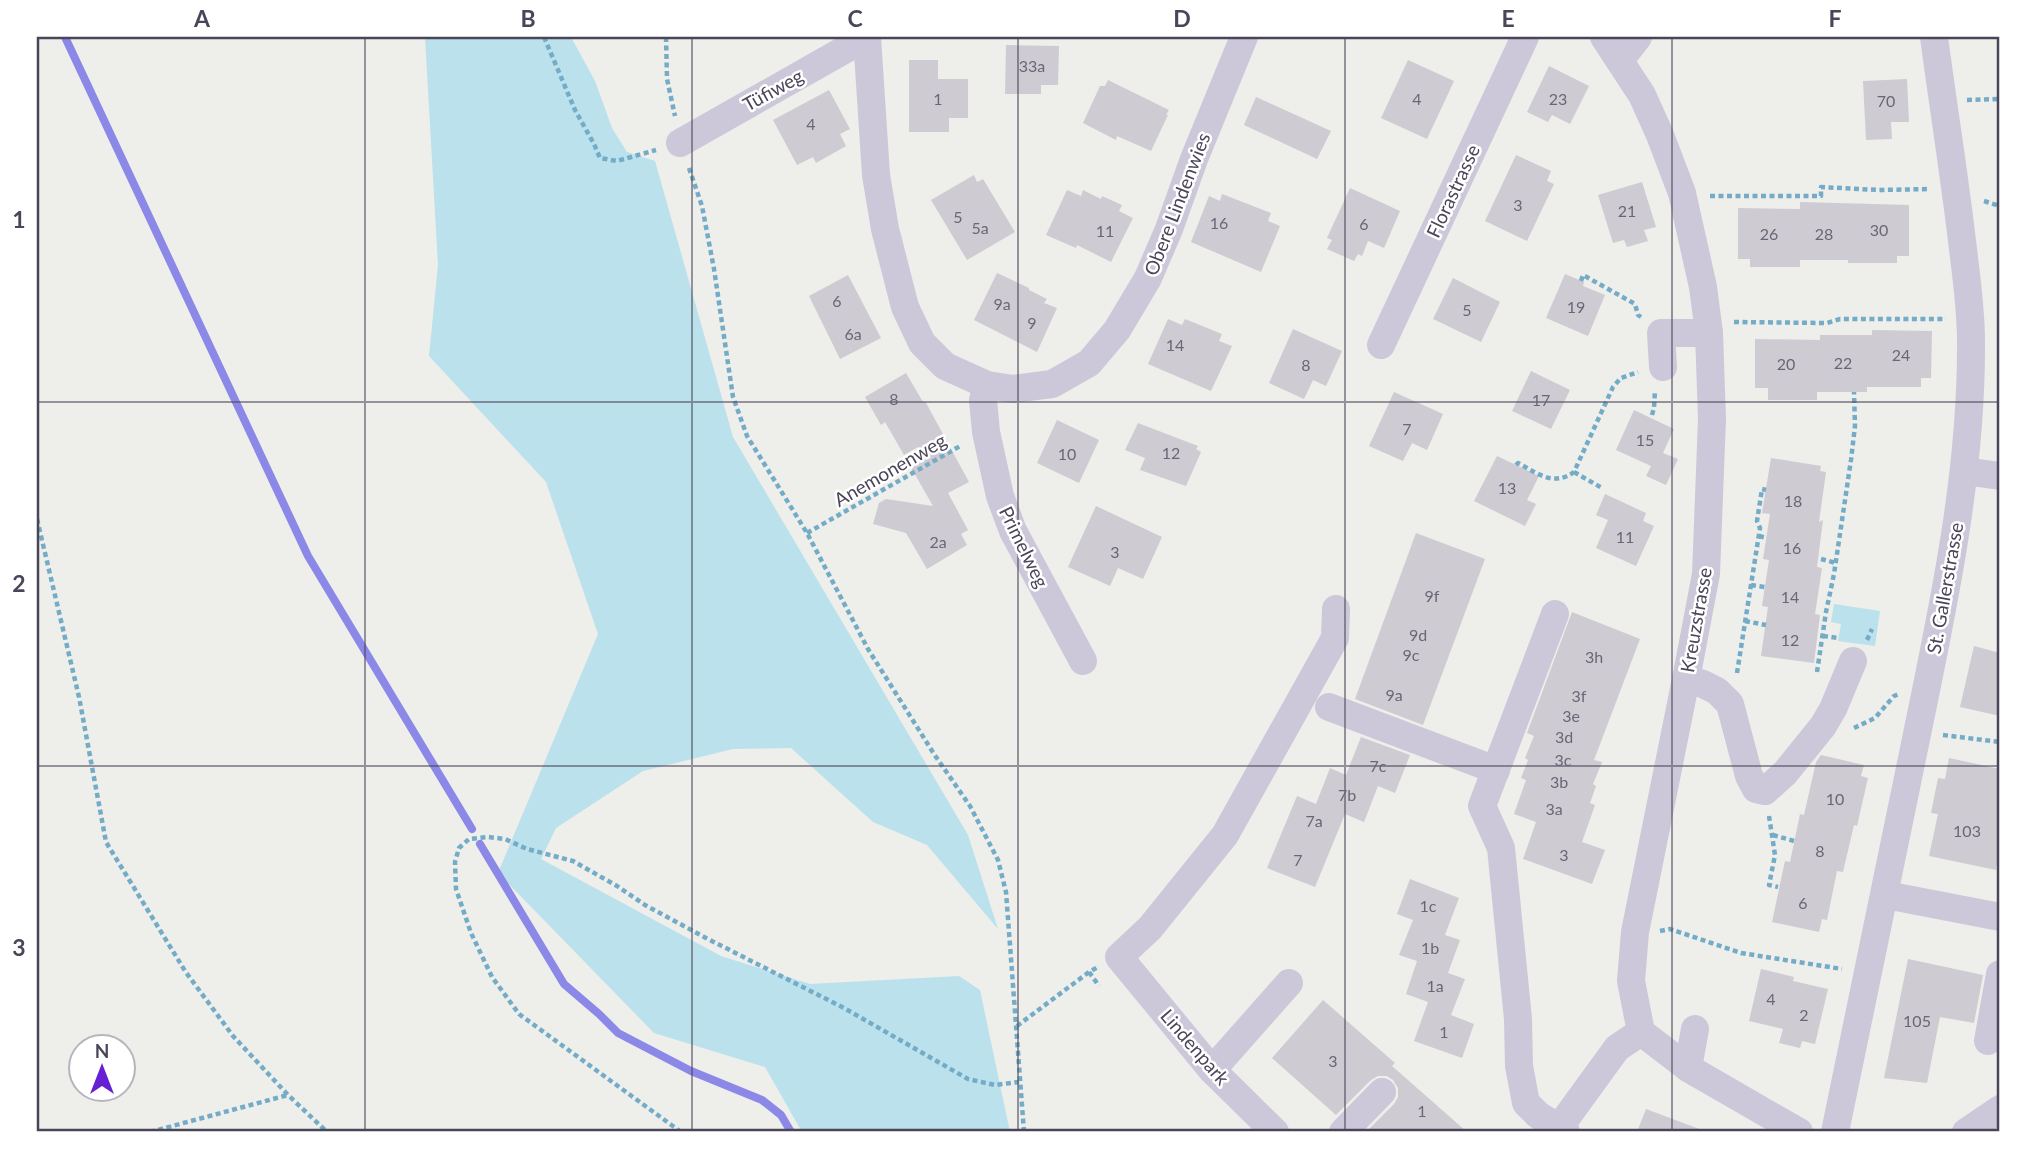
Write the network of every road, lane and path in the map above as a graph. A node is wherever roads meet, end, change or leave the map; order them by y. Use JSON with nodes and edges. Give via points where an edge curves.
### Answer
{"nodes":[{"id":1,"x":544,"y":37,"type":"edge"},
{"id":2,"x":667,"y":37,"type":"edge"},
{"id":3,"x":867,"y":37,"type":"edge"},
{"id":4,"x":1244,"y":37,"type":"edge"},
{"id":5,"x":1525,"y":37,"type":"edge"},
{"id":6,"x":1604,"y":37,"type":"edge"},
{"id":7,"x":1638,"y":37,"type":"edge"},
{"id":8,"x":1934,"y":37,"type":"edge"},
{"id":9,"x":1620,"y":60,"type":"junction"},
{"id":10,"x":2000,"y":99,"type":"edge"},
{"id":11,"x":1963,"y":100,"type":"dead end"},
{"id":12,"x":680,"y":143,"type":"junction"},
{"id":13,"x":1937,"y":188,"type":"dead end"},
{"id":14,"x":1682,"y":192,"type":"junction"},
{"id":15,"x":1976,"y":200,"type":"dead end"},
{"id":16,"x":2000,"y":206,"type":"edge"},
{"id":17,"x":1581,"y":281,"type":"dead end"},
{"id":18,"x":1950,"y":318,"type":"dead end"},
{"id":19,"x":1709,"y":326,"type":"junction"},
{"id":20,"x":1661,"y":333,"type":"junction"},
{"id":21,"x":1381,"y":345,"type":"dead end"},
{"id":22,"x":1654,"y":376,"type":"junction"},
{"id":23,"x":987,"y":385,"type":"junction"},
{"id":24,"x":1854,"y":392,"type":"dead end"},
{"id":25,"x":1652,"y":415,"type":"dead end"},
{"id":26,"x":986,"y":432,"type":"junction"},
{"id":27,"x":1516,"y":465,"type":"dead end"},
{"id":28,"x":1964,"y":471,"type":"junction"},
{"id":29,"x":1574,"y":472,"type":"junction"},
{"id":30,"x":2000,"y":476,"type":"edge"},
{"id":31,"x":1602,"y":488,"type":"dead end"},
{"id":32,"x":1766,"y":490,"type":"dead end"},
{"id":33,"x":37,"y":519,"type":"edge"},
{"id":34,"x":807,"y":533,"type":"junction"},
{"id":35,"x":1759,"y":536,"type":"junction"},
{"id":36,"x":1767,"y":538,"type":"dead end"},
{"id":37,"x":1821,"y":559,"type":"dead end"},
{"id":38,"x":1836,"y":563,"type":"junction"},
{"id":39,"x":1751,"y":585,"type":"junction"},
{"id":40,"x":1765,"y":587,"type":"dead end"},
{"id":41,"x":1336,"y":609,"type":"dead end"},
{"id":42,"x":1555,"y":614,"type":"dead end"},
{"id":43,"x":1745,"y":621,"type":"junction"},
{"id":44,"x":1766,"y":625,"type":"dead end"},
{"id":45,"x":1083,"y":661,"type":"dead end"},
{"id":46,"x":1853,"y":661,"type":"dead end"},
{"id":47,"x":1816,"y":676,"type":"dead end"},
{"id":48,"x":1736,"y":679,"type":"dead end"},
{"id":49,"x":1686,"y":680,"type":"junction"},
{"id":50,"x":1907,"y":692,"type":"dead end"},
{"id":51,"x":1329,"y":707,"type":"dead end"},
{"id":52,"x":1823,"y":726,"type":"junction"},
{"id":53,"x":1936,"y":734,"type":"dead end"},
{"id":54,"x":2000,"y":742,"type":"edge"},
{"id":55,"x":1496,"y":770,"type":"junction"},
{"id":56,"x":1765,"y":790,"type":"junction"},
{"id":57,"x":1660,"y":809,"type":"junction"},
{"id":58,"x":1678,"y":834,"type":"dead end"},
{"id":59,"x":1773,"y":835,"type":"junction"},
{"id":60,"x":1794,"y":841,"type":"dead end"},
{"id":61,"x":1778,"y":887,"type":"dead end"},
{"id":62,"x":1886,"y":895,"type":"junction"},
{"id":63,"x":2000,"y":917,"type":"edge"},
{"id":64,"x":1658,"y":932,"type":"dead end"},
{"id":65,"x":1849,"y":970,"type":"dead end"},
{"id":66,"x":2000,"y":974,"type":"edge"},
{"id":67,"x":1289,"y":983,"type":"dead end"},
{"id":68,"x":1100,"y":986,"type":"dead end"},
{"id":69,"x":1017,"y":1026,"type":"junction"},
{"id":70,"x":1695,"y":1029,"type":"dead end"},
{"id":71,"x":1641,"y":1032,"type":"junction"},
{"id":72,"x":1988,"y":1041,"type":"dead end"},
{"id":73,"x":1688,"y":1068,"type":"junction"},
{"id":74,"x":1212,"y":1070,"type":"junction"},
{"id":75,"x":1019,"y":1082,"type":"junction"},
{"id":76,"x":1382,"y":1091,"type":"dead end"},
{"id":77,"x":288,"y":1095,"type":"junction"},
{"id":78,"x":2000,"y":1108,"type":"edge"},
{"id":79,"x":1560,"y":1131,"type":"edge"},
{"id":80,"x":150,"y":1132,"type":"edge"},
{"id":81,"x":327,"y":1132,"type":"edge"},
{"id":82,"x":681,"y":1132,"type":"edge"},
{"id":83,"x":1024,"y":1132,"type":"edge"},
{"id":84,"x":1275,"y":1132,"type":"edge"},
{"id":85,"x":1343,"y":1132,"type":"edge"},
{"id":86,"x":1799,"y":1132,"type":"edge"},
{"id":87,"x":1835,"y":1132,"type":"edge"},
{"id":88,"x":1966,"y":1132,"type":"edge"}],
"edges":[{"from":1,"to":12,"type":"path","via":[[600,158],[617,161]]},
{"from":2,"to":12,"type":"path","via":[[667,79]]},
{"from":3,"to":12,"type":"street","name":"Tüfiweg"},
{"from":3,"to":23,"type":"street","name":"Obere Lindenwies","via":[[876,175],[905,307],[922,343],[945,366]]},
{"from":4,"to":23,"type":"street","name":"Obere Lindenwies","via":[[1154,266],[1116,330],[1089,363],[1052,384],[1013,389]]},
{"from":5,"to":21,"type":"street","name":"Florastrasse"},
{"from":6,"to":9,"type":"street","name":"Kreuzstrasse"},
{"from":7,"to":9,"type":"street"},
{"from":8,"to":28,"type":"street","name":"St. Gallerstrasse","via":[[1968,293],[1971,342]]},
{"from":9,"to":14,"type":"street","name":"Kreuzstrasse","via":[[1648,91]]},
{"from":10,"to":11,"type":"path"},
{"from":12,"to":34,"type":"path","via":[[702,206],[733,397],[747,436]]},
{"from":13,"to":14,"type":"path","via":[[1821,187],[1821,197],[1704,197]]},
{"from":14,"to":19,"type":"street","name":"Kreuzstrasse"},
{"from":15,"to":16,"type":"path"},
{"from":17,"to":20,"type":"path","via":[[1583,275],[1635,304],[1638,315]]},
{"from":18,"to":19,"type":"path","via":[[1840,318],[1827,323],[1727,322]]},
{"from":19,"to":20,"type":"street"},
{"from":19,"to":49,"type":"street","name":"Kreuzstrasse","via":[[1712,419],[1706,574]]},
{"from":20,"to":22,"type":"street"},
{"from":22,"to":25,"type":"path"},
{"from":22,"to":29,"type":"path","via":[[1621,378]]},
{"from":23,"to":26,"type":"street","name":"Primelweg"},
{"from":24,"to":38,"type":"path","via":[[1855,426]]},
{"from":26,"to":34,"type":"path","name":"Anemonenweg"},
{"from":26,"to":45,"type":"street","name":"Primelweg","via":[[1013,531]]},
{"from":27,"to":29,"type":"path","via":[[1552,480]]},
{"from":28,"to":30,"type":"street"},
{"from":28,"to":62,"type":"street","name":"St. Gallerstrasse","via":[[1936,644]]},
{"from":29,"to":31,"type":"path"},
{"from":32,"to":35,"type":"path","via":[[1762,489],[1757,521]]},
{"from":33,"to":77,"type":"path","via":[[79,697],[106,842],[184,971],[233,1035]]},
{"from":34,"to":69,"type":"path","via":[[868,649],[970,806],[998,860],[1006,892]]},
{"from":35,"to":36,"type":"path"},
{"from":35,"to":39,"type":"path"},
{"from":37,"to":38,"type":"path"},
{"from":38,"to":47,"type":"path"},
{"from":39,"to":40,"type":"path"},
{"from":39,"to":43,"type":"path"},
{"from":41,"to":74,"type":"street","name":"Lindenpark","via":[[1335,639],[1225,835],[1150,928],[1119,957]]},
{"from":42,"to":55,"type":"street"},
{"from":43,"to":44,"type":"path"},
{"from":43,"to":48,"type":"path"},
{"from":46,"to":52,"type":"street"},
{"from":49,"to":56,"type":"street","via":[[1717,691],[1730,704],[1749,776],[1756,789]]},
{"from":49,"to":57,"type":"street","name":"Kreuzstrasse"},
{"from":50,"to":52,"type":"path","via":[[1894,696],[1875,718],[1854,728]]},
{"from":51,"to":55,"type":"street"},
{"from":52,"to":56,"type":"street"},
{"from":53,"to":54,"type":"path"},
{"from":55,"to":79,"type":"street","via":[[1482,806],[1501,848],[1519,1066],[1526,1103]]},
{"from":56,"to":59,"type":"path"},
{"from":57,"to":58,"type":"street"},
{"from":57,"to":71,"type":"street","name":"Kreuzstrasse","via":[[1630,981]]},
{"from":59,"to":60,"type":"path"},
{"from":59,"to":61,"type":"path","via":[[1775,855],[1769,885]]},
{"from":62,"to":63,"type":"street"},
{"from":62,"to":87,"type":"street","name":"St. Gallerstrasse"},
{"from":64,"to":65,"type":"path","via":[[1670,929],[1741,953]]},
{"from":66,"to":72,"type":"street"},
{"from":67,"to":74,"type":"street"},
{"from":68,"to":69,"type":"path","via":[[1089,972]]},
{"from":69,"to":75,"type":"path"},
{"from":70,"to":73,"type":"street"},
{"from":71,"to":73,"type":"street"},
{"from":71,"to":79,"type":"street","via":[[1617,1048]]},
{"from":73,"to":86,"type":"street"},
{"from":74,"to":84,"type":"street","name":"Lindenpark"},
{"from":75,"to":82,"type":"path","via":[[995,1085],[968,1079],[573,862],[505,839],[469,839],[459,848],[455,862],[456,889],[492,976],[519,1014]]},
{"from":75,"to":83,"type":"path"},
{"from":76,"to":85,"type":"street"},
{"from":77,"to":80,"type":"path"},
{"from":77,"to":81,"type":"path"},
{"from":78,"to":88,"type":"street"}]}
